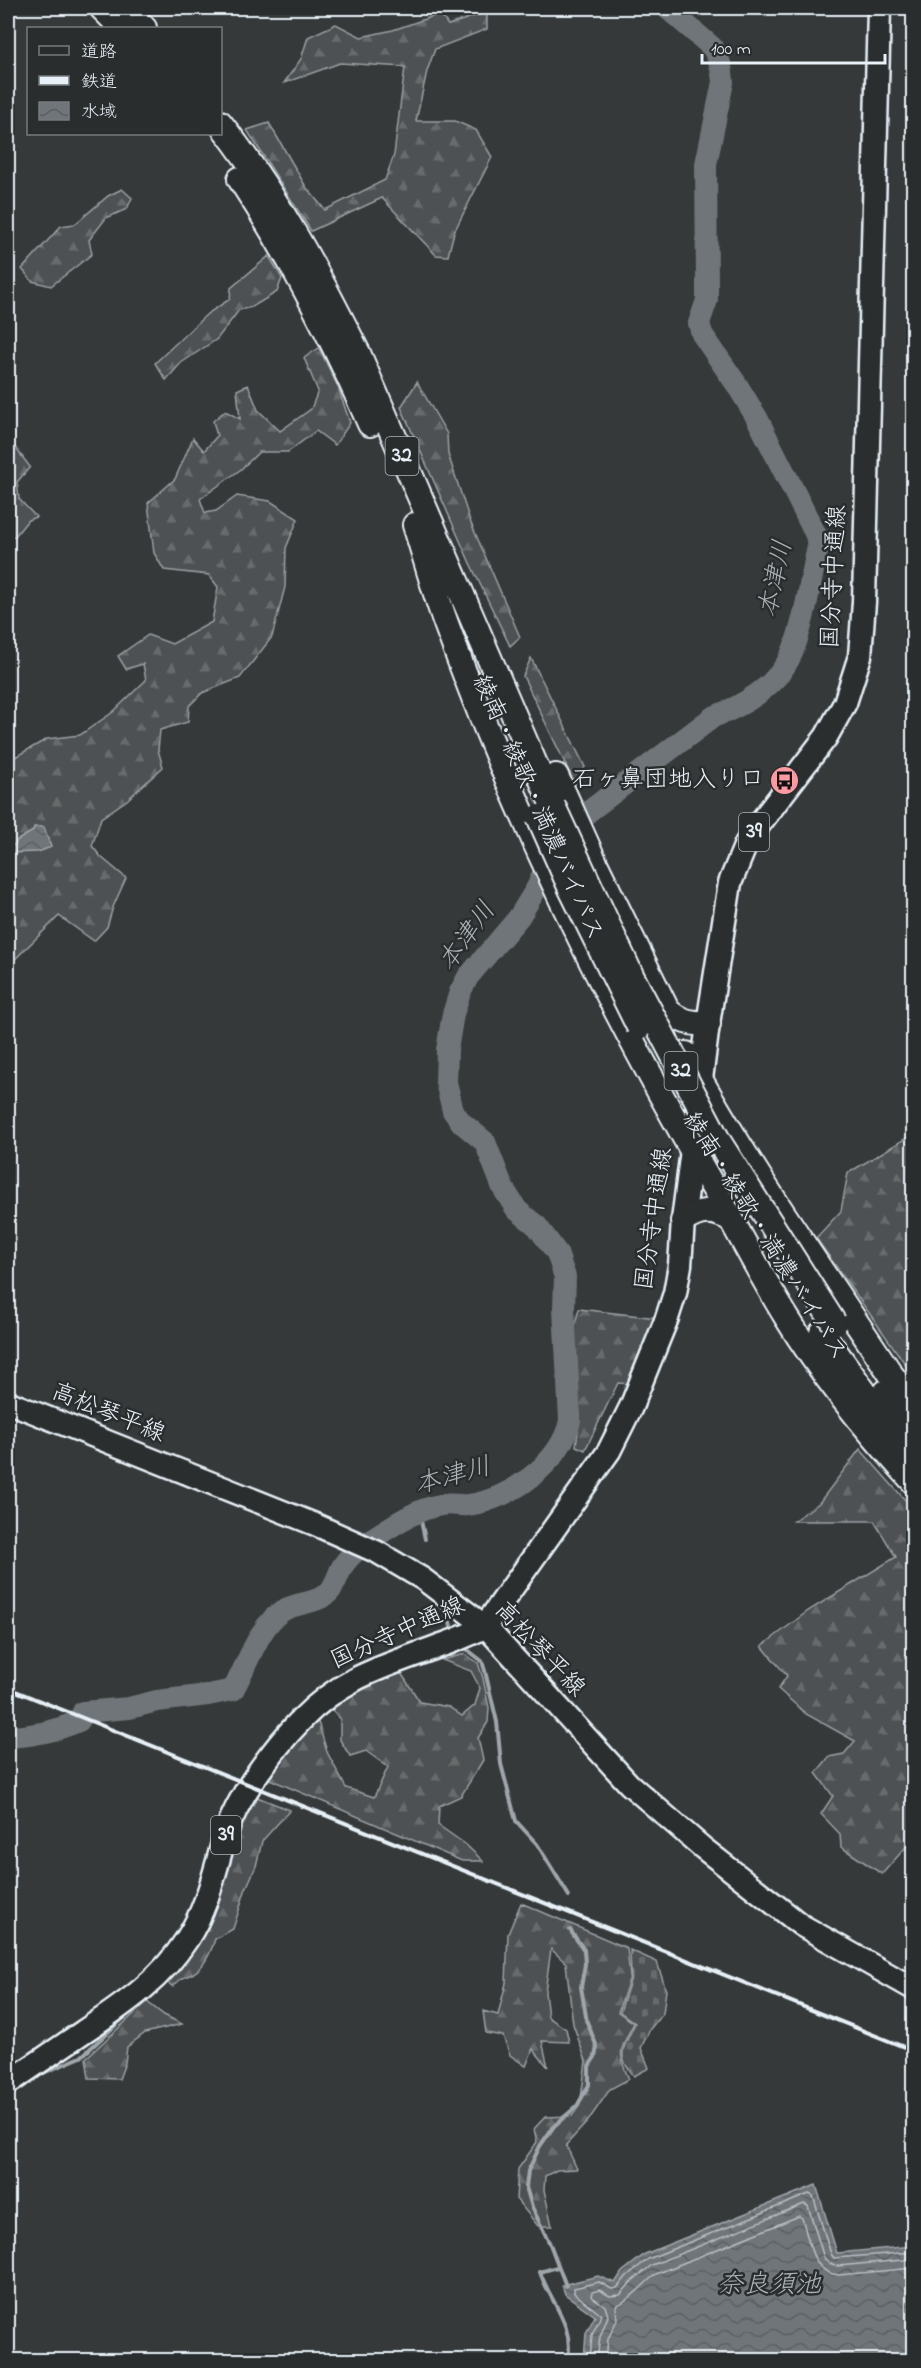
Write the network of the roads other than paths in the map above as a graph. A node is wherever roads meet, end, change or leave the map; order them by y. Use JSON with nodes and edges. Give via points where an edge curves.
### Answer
{"nodes":[{"id":1,"x":102,"y":8,"type":"edge"},
{"id":2,"x":125,"y":8,"type":"edge"},
{"id":3,"x":879,"y":8,"type":"edge"},
{"id":4,"x":121,"y":27,"type":"edge"},
{"id":5,"x":143,"y":27,"type":"edge"},
{"id":6,"x":222,"y":126,"type":"edge"},
{"id":7,"x":210,"y":135,"type":"edge"},
{"id":8,"x":422,"y":522,"type":"junction"},
{"id":9,"x":546,"y":811,"type":"junction"},
{"id":10,"x":659,"y":998,"type":"junction"},
{"id":11,"x":708,"y":1024,"type":"junction"},
{"id":12,"x":701,"y":1081,"type":"junction"},
{"id":13,"x":692,"y":1150,"type":"junction"},
{"id":14,"x":731,"y":1219,"type":"junction"},
{"id":15,"x":683,"y":1221,"type":"junction"},
{"id":16,"x":828,"y":1328,"type":"junction"},
{"id":17,"x":8,"y":1402,"type":"edge"},
{"id":18,"x":914,"y":1404,"type":"edge"},
{"id":19,"x":914,"y":1429,"type":"edge"},
{"id":20,"x":914,"y":1456,"type":"edge"},
{"id":21,"x":914,"y":1482,"type":"edge"},
{"id":22,"x":485,"y":1626,"type":"junction"},
{"id":23,"x":914,"y":1989,"type":"edge"},
{"id":24,"x":8,"y":2083,"type":"edge"}],
"edges":[{"from":1,"to":4,"type":"highway"},
{"from":2,"to":5,"type":"highway"},
{"from":3,"to":11,"type":"main road","name":"国分寺中通線","number":"39","via":[[860,656],[837,720],[760,823],[737,862],[726,903]]},
{"from":6,"to":8,"type":"highway","name":"綾南・綾歌・満濃バイパス","number":"32","via":[[284,215],[322,282],[358,354]]},
{"from":7,"to":8,"type":"highway","name":"綾南・綾歌・満濃バイパス","number":"32","via":[[270,225],[305,288]]},
{"from":8,"to":9,"type":"highway"},
{"from":8,"to":9,"type":"highway","name":"綾南・綾歌・満濃バイパス","number":"32","via":[[476,671]]},
{"from":9,"to":10,"type":"highway","via":[[596,865]]},
{"from":9,"to":13,"type":"highway","via":[[561,899],[641,1059]]},
{"from":9,"to":16,"type":"highway","name":"綾南・綾歌・満濃バイパス","number":"32","bridge":true,"via":[[592,932],[706,1153],[744,1214]]},
{"from":10,"to":11,"type":"highway","via":[[678,1020]]},
{"from":10,"to":12,"type":"highway"},
{"from":11,"to":12,"type":"main road","name":"国分寺中通線","number":"39"},
{"from":12,"to":13,"type":"main road","name":"国分寺中通線","number":"39"},
{"from":12,"to":18,"type":"highway","via":[[731,1135]]},
{"from":13,"to":14,"type":"highway"},
{"from":13,"to":15,"type":"main road","name":"国分寺中通線","number":"39"},
{"from":14,"to":15,"type":"highway","via":[[720,1212],[705,1211]]},
{"from":14,"to":21,"type":"highway","via":[[787,1319],[823,1371]]},
{"from":15,"to":22,"type":"main road","name":"国分寺中通線","number":"39","via":[[675,1293],[614,1442]]},
{"from":16,"to":19,"type":"highway","name":"綾南・綾歌・満濃バイパス","number":"32"},
{"from":16,"to":20,"type":"highway","name":"綾南・綾歌・満濃バイパス","number":"32"},
{"from":17,"to":22,"type":"main road","name":"高松琴平線","via":[[377,1552],[446,1595]]},
{"from":22,"to":23,"type":"main road","name":"高松琴平線","via":[[629,1784],[696,1842],[801,1925]]},
{"from":22,"to":24,"type":"main road","name":"国分寺中通線","number":"39","via":[[344,1683],[303,1718],[281,1742],[240,1803],[200,1914],[165,1970],[131,2000]]}]}
